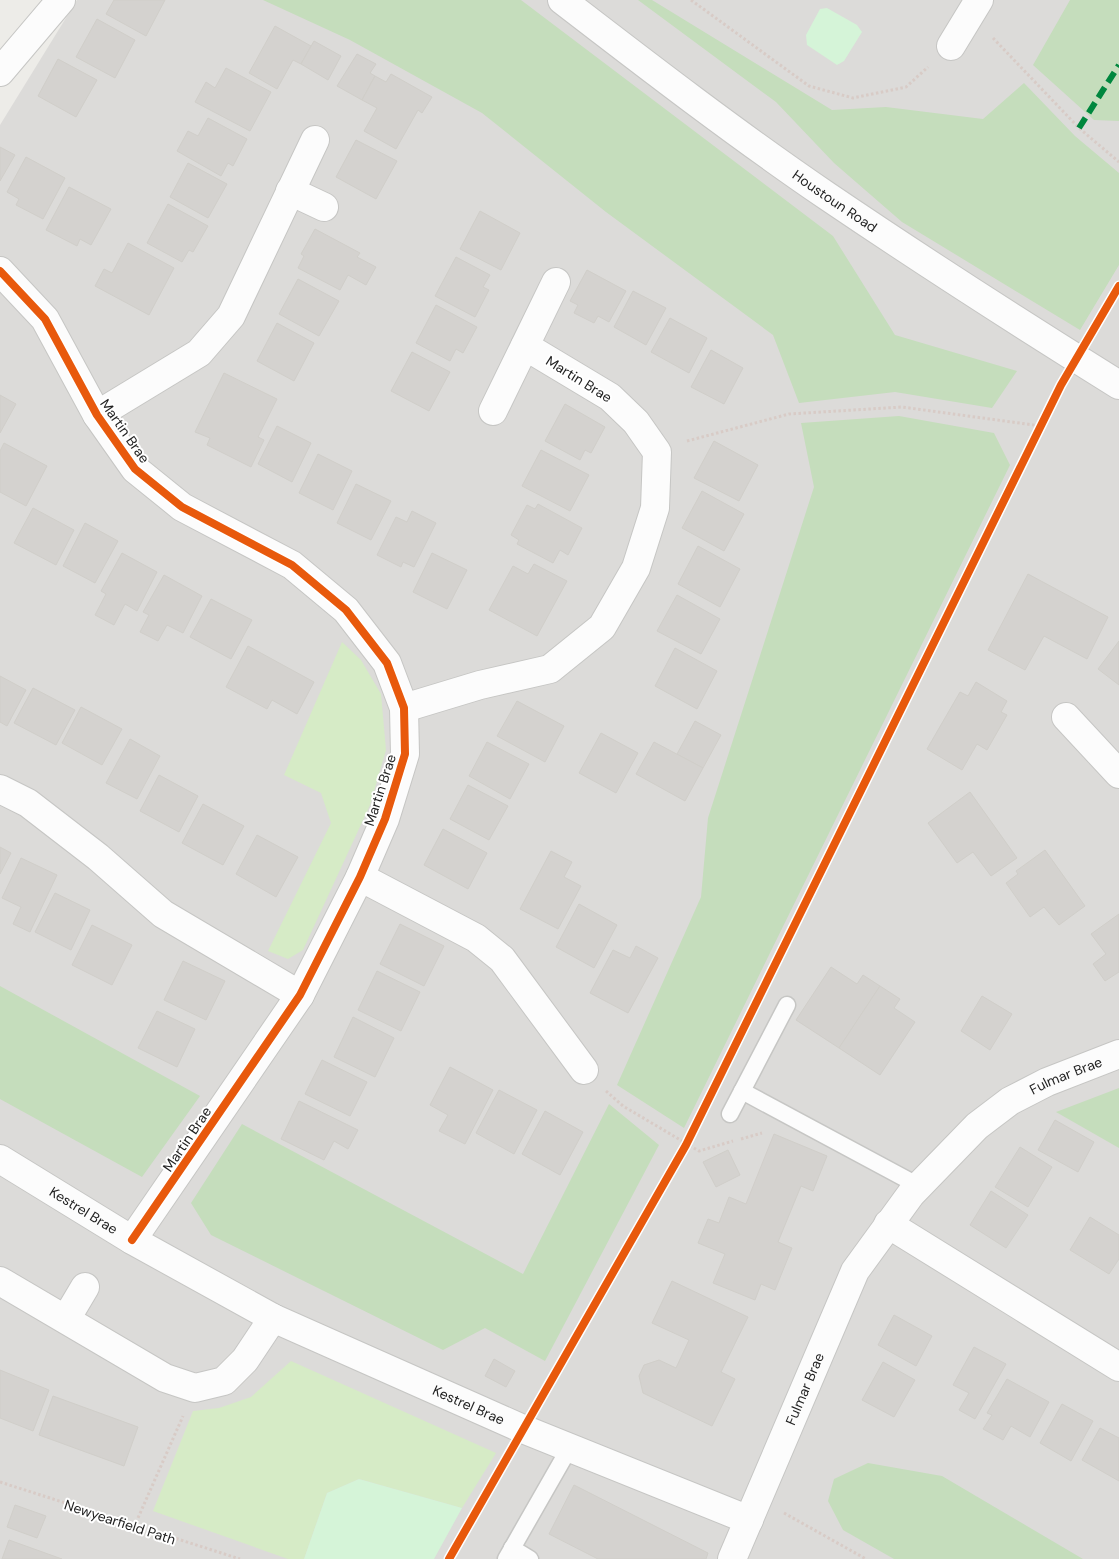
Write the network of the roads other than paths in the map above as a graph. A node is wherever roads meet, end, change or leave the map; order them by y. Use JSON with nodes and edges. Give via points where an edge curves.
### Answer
{"nodes":[{"id":1,"x":61,"y":0,"type":"edge"},
{"id":2,"x":562,"y":0,"type":"edge"},
{"id":3,"x":979,"y":0,"type":"edge"},
{"id":4,"x":951,"y":46,"type":"road end"},
{"id":5,"x":0,"y":72,"type":"edge"},
{"id":6,"x":314,"y":140,"type":"dead end"},
{"id":7,"x":290,"y":191,"type":"junction"},
{"id":8,"x":324,"y":207,"type":"dead end"},
{"id":9,"x":0,"y":271,"type":"edge"},
{"id":10,"x":556,"y":282,"type":"dead end"},
{"id":11,"x":525,"y":346,"type":"junction"},
{"id":12,"x":1119,"y":385,"type":"edge"},
{"id":13,"x":493,"y":410,"type":"dead end"},
{"id":14,"x":97,"y":415,"type":"junction"},
{"id":15,"x":404,"y":708,"type":"junction"},
{"id":16,"x":1066,"y":717,"type":"dead end"},
{"id":17,"x":1119,"y":774,"type":"edge"},
{"id":18,"x":0,"y":789,"type":"edge"},
{"id":19,"x":360,"y":877,"type":"junction"},
{"id":20,"x":300,"y":995,"type":"junction"},
{"id":21,"x":786,"y":1005,"type":"dead end"},
{"id":22,"x":1119,"y":1054,"type":"edge"},
{"id":23,"x":584,"y":1070,"type":"dead end"},
{"id":24,"x":742,"y":1091,"type":"junction"},
{"id":25,"x":730,"y":1114,"type":"dead end"},
{"id":26,"x":0,"y":1159,"type":"edge"},
{"id":27,"x":919,"y":1186,"type":"junction"},
{"id":28,"x":888,"y":1224,"type":"junction"},
{"id":29,"x":132,"y":1240,"type":"junction"},
{"id":30,"x":0,"y":1281,"type":"edge"},
{"id":31,"x":85,"y":1288,"type":"dead end"},
{"id":32,"x":273,"y":1318,"type":"junction"},
{"id":33,"x":66,"y":1319,"type":"junction"},
{"id":34,"x":1119,"y":1367,"type":"edge"},
{"id":35,"x":570,"y":1448,"type":"junction"},
{"id":36,"x":753,"y":1509,"type":"junction"},
{"id":37,"x":509,"y":1554,"type":"edge"},
{"id":38,"x":530,"y":1559,"type":"edge"},
{"id":39,"x":732,"y":1559,"type":"edge"}],
"edges":[{"from":1,"to":5,"type":"street"},
{"from":2,"to":12,"type":"street","name":"Houstoun Road","via":[[669,83],[826,195]]},
{"from":3,"to":4,"type":"street"},
{"from":6,"to":7,"type":"street","name":"Martin Brae"},
{"from":7,"to":8,"type":"street"},
{"from":7,"to":14,"type":"street","name":"Martin Brae","via":[[231,316],[206,346]]},
{"from":9,"to":14,"type":"street","name":"Martin Brae","via":[[45,319]]},
{"from":10,"to":11,"type":"street"},
{"from":11,"to":13,"type":"street"},
{"from":11,"to":15,"type":"street","name":"Martin Brae","via":[[610,397],[636,422],[657,452],[655,508],[636,568],[602,627],[550,669],[480,685]]},
{"from":14,"to":15,"type":"street","name":"Martin Brae","via":[[135,469],[182,507],[292,565],[346,610],[387,663]]},
{"from":15,"to":19,"type":"street","name":"Martin Brae","via":[[405,754],[385,819]]},
{"from":16,"to":17,"type":"street"},
{"from":18,"to":20,"type":"street","via":[[28,803],[98,857],[163,914]]},
{"from":19,"to":20,"type":"street","name":"Martin Brae"},
{"from":19,"to":23,"type":"street","via":[[476,938],[502,959]]},
{"from":20,"to":29,"type":"street","name":"Martin Brae"},
{"from":21,"to":24,"type":"lane"},
{"from":22,"to":27,"type":"street","name":"Fulmar Brae","via":[[1047,1082],[1010,1101],[977,1126]]},
{"from":24,"to":25,"type":"lane"},
{"from":24,"to":27,"type":"lane"},
{"from":26,"to":29,"type":"street","name":"Kestrel Brae"},
{"from":27,"to":28,"type":"street","name":"Fulmar Brae"},
{"from":28,"to":34,"type":"street"},
{"from":28,"to":36,"type":"street","name":"Fulmar Brae","via":[[855,1271]]},
{"from":29,"to":32,"type":"street","name":"Kestrel Brae"},
{"from":30,"to":33,"type":"street"},
{"from":31,"to":33,"type":"street"},
{"from":32,"to":33,"type":"street","via":[[245,1360],[224,1381],[195,1388],[165,1378]]},
{"from":32,"to":35,"type":"street","name":"Kestrel Brae"},
{"from":35,"to":36,"type":"street","name":"Kestrel Brae"},
{"from":35,"to":37,"type":"lane"},
{"from":36,"to":39,"type":"street","name":"Fulmar Brae"},
{"from":37,"to":38,"type":"lane"}]}
